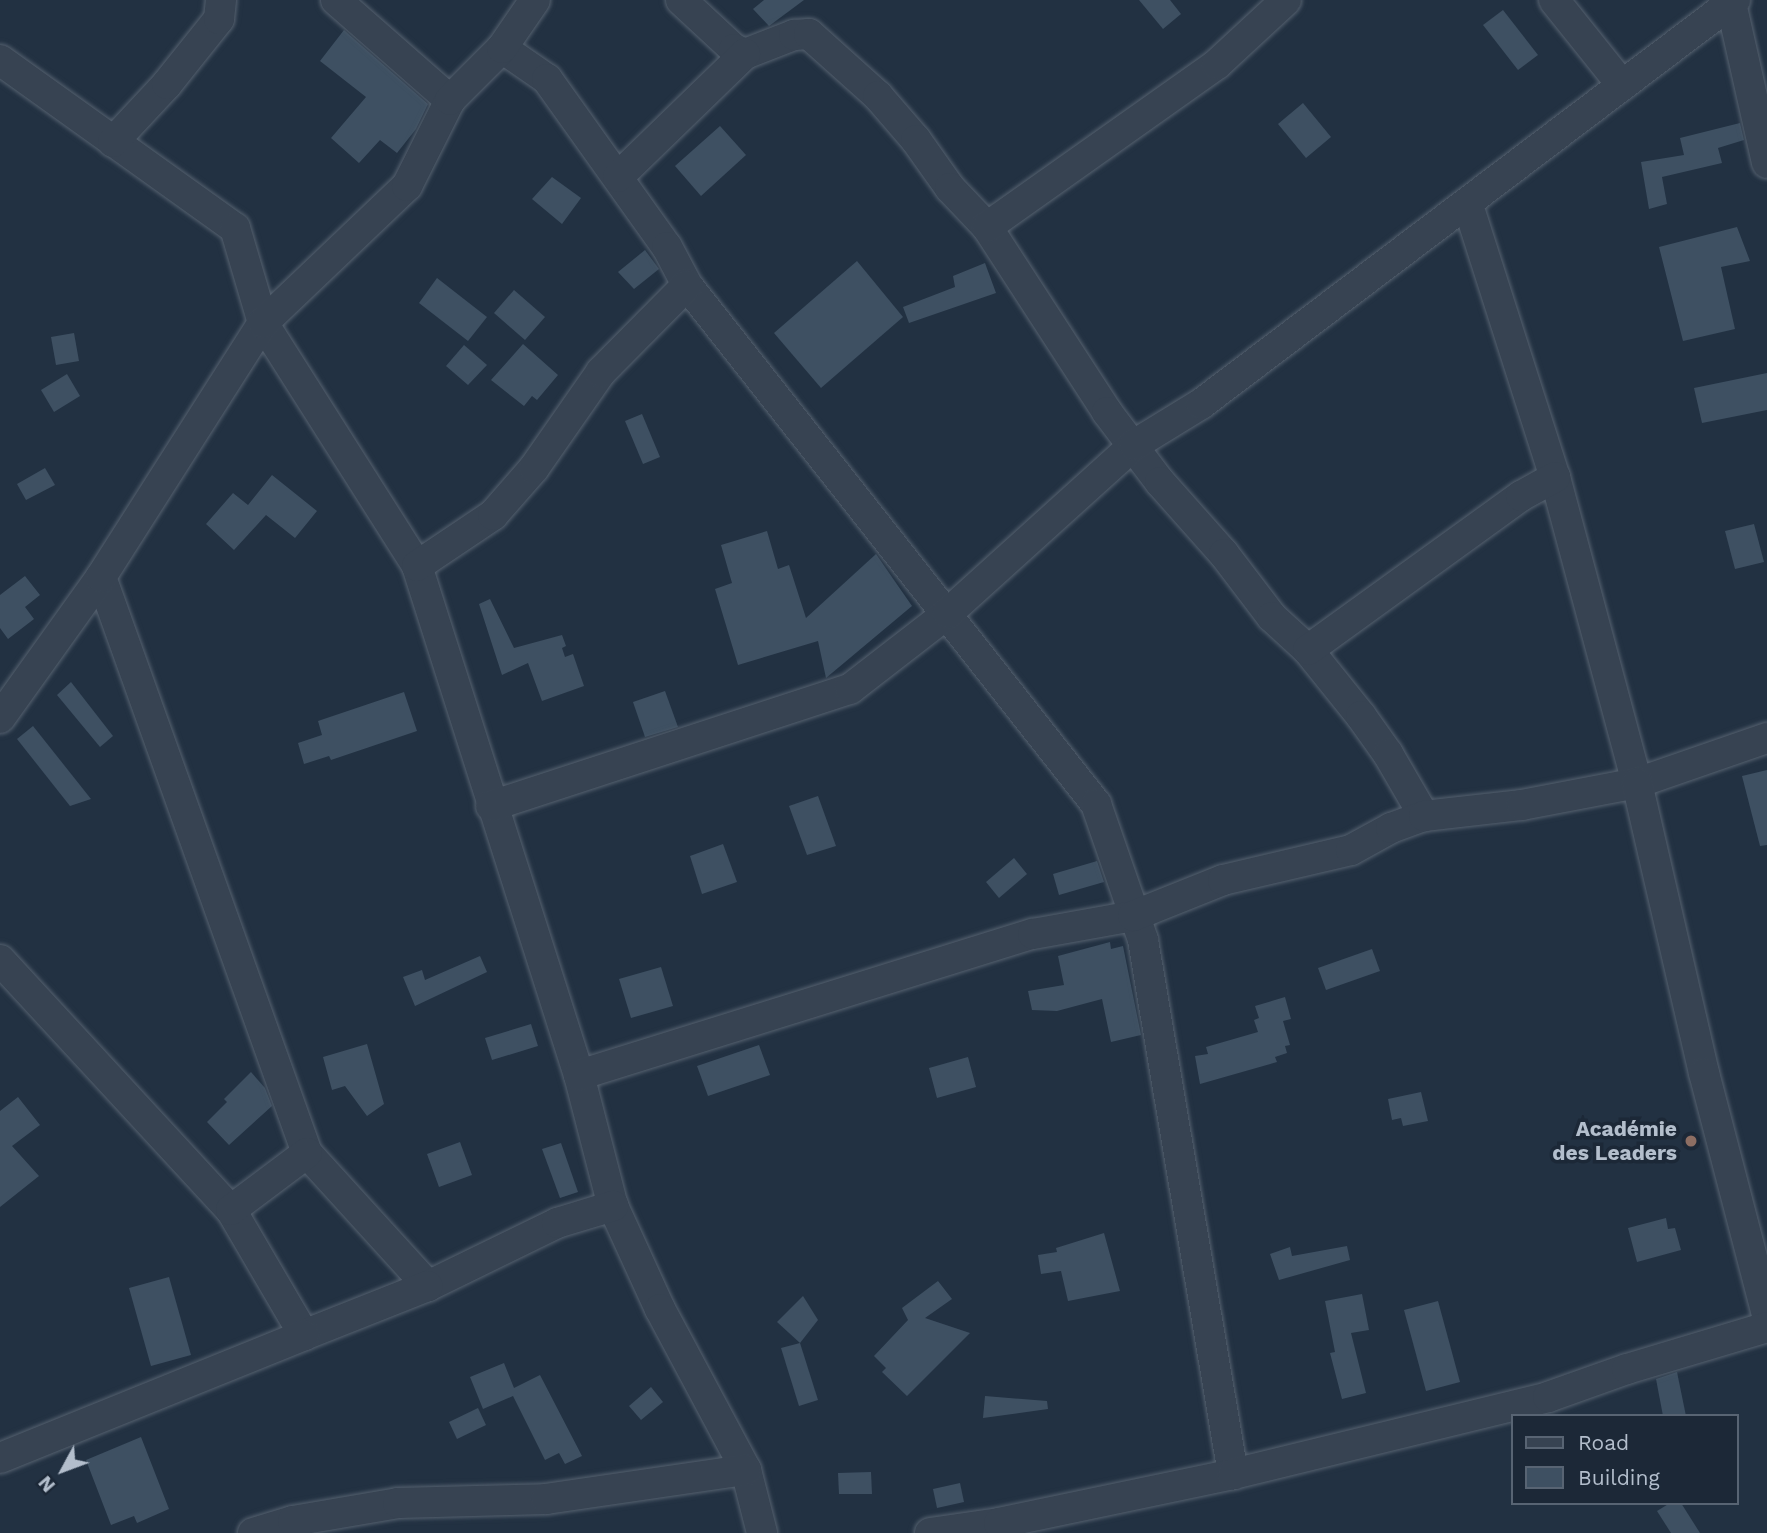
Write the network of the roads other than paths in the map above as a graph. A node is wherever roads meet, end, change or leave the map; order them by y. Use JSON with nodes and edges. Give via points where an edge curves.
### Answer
{"nodes":[{"id":1,"x":222,"y":0,"type":"edge"},
{"id":2,"x":336,"y":0,"type":"edge"},
{"id":3,"x":535,"y":0,"type":"edge"},
{"id":4,"x":681,"y":0,"type":"edge"},
{"id":5,"x":1286,"y":0,"type":"edge"},
{"id":6,"x":1554,"y":0,"type":"edge"},
{"id":7,"x":1733,"y":1,"type":"edge"},
{"id":8,"x":502,"y":48,"type":"junction"},
{"id":9,"x":745,"y":54,"type":"junction"},
{"id":10,"x":0,"y":60,"type":"edge"},
{"id":11,"x":1622,"y":85,"type":"junction"},
{"id":12,"x":450,"y":100,"type":"junction"},
{"id":13,"x":113,"y":142,"type":"junction"},
{"id":14,"x":1767,"y":163,"type":"edge"},
{"id":15,"x":618,"y":177,"type":"junction"},
{"id":16,"x":1468,"y":205,"type":"junction"},
{"id":17,"x":987,"y":227,"type":"junction"},
{"id":18,"x":687,"y":285,"type":"junction"},
{"id":19,"x":263,"y":323,"type":"junction"},
{"id":20,"x":1134,"y":445,"type":"junction"},
{"id":21,"x":1555,"y":477,"type":"junction"},
{"id":22,"x":417,"y":566,"type":"junction"},
{"id":23,"x":101,"y":577,"type":"junction"},
{"id":24,"x":948,"y":613,"type":"junction"},
{"id":25,"x":1308,"y":650,"type":"junction"},
{"id":26,"x":0,"y":718,"type":"edge"},
{"id":27,"x":1767,"y":738,"type":"edge"},
{"id":28,"x":1637,"y":783,"type":"junction"},
{"id":29,"x":491,"y":806,"type":"junction"},
{"id":30,"x":1424,"y":816,"type":"junction"},
{"id":31,"x":1132,"y":916,"type":"junction"},
{"id":32,"x":0,"y":960,"type":"edge"},
{"id":33,"x":579,"y":1075,"type":"junction"},
{"id":34,"x":307,"y":1153,"type":"junction"},
{"id":35,"x":612,"y":1206,"type":"junction"},
{"id":36,"x":231,"y":1210,"type":"junction"},
{"id":37,"x":428,"y":1286,"type":"junction"},
{"id":38,"x":1767,"y":1314,"type":"edge"},
{"id":39,"x":1767,"y":1327,"type":"edge"},
{"id":40,"x":304,"y":1335,"type":"junction"},
{"id":41,"x":0,"y":1458,"type":"edge"},
{"id":42,"x":746,"y":1470,"type":"junction"},
{"id":43,"x":1233,"y":1474,"type":"junction"},
{"id":44,"x":1001,"y":1528,"type":"edge"},
{"id":45,"x":253,"y":1533,"type":"edge"},
{"id":46,"x":762,"y":1533,"type":"edge"},
{"id":47,"x":930,"y":1533,"type":"edge"}],
"edges":[{"from":1,"to":13,"type":"street","via":[[219,19]]},
{"from":2,"to":12,"type":"street"},
{"from":3,"to":8,"type":"street"},
{"from":4,"to":9,"type":"street"},
{"from":5,"to":17,"type":"street","via":[[1217,64]]},
{"from":6,"to":11,"type":"street"},
{"from":7,"to":11,"type":"street"},
{"from":7,"to":14,"type":"street"},
{"from":8,"to":12,"type":"street"},
{"from":8,"to":15,"type":"street","via":[[547,79]]},
{"from":9,"to":15,"type":"street"},
{"from":9,"to":17,"type":"street","via":[[794,35],[809,34],[819,40],[878,96]]},
{"from":10,"to":13,"type":"street"},
{"from":11,"to":16,"type":"street"},
{"from":12,"to":19,"type":"street","via":[[407,186]]},
{"from":13,"to":19,"type":"street","via":[[235,228]]},
{"from":15,"to":18,"type":"street","via":[[667,247]]},
{"from":16,"to":20,"type":"street","via":[[1201,404]]},
{"from":16,"to":21,"type":"street"},
{"from":17,"to":20,"type":"street","via":[[1107,412]]},
{"from":18,"to":22,"type":"street","via":[[601,372],[534,468],[493,515]]},
{"from":18,"to":24,"type":"street"},
{"from":19,"to":22,"type":"street"},
{"from":19,"to":23,"type":"street"},
{"from":20,"to":24,"type":"street"},
{"from":20,"to":25,"type":"street","via":[[1272,617]]},
{"from":21,"to":25,"type":"street","via":[[1521,496]]},
{"from":21,"to":28,"type":"street"},
{"from":22,"to":29,"type":"street"},
{"from":23,"to":26,"type":"street"},
{"from":23,"to":34,"type":"street"},
{"from":24,"to":29,"type":"street","via":[[850,689]]},
{"from":24,"to":31,"type":"street","via":[[1096,804]]},
{"from":25,"to":30,"type":"street","via":[[1388,754]]},
{"from":27,"to":28,"type":"street"},
{"from":28,"to":30,"type":"street","via":[[1522,805]]},
{"from":28,"to":38,"type":"street","via":[[1704,1073]]},
{"from":29,"to":33,"type":"street"},
{"from":30,"to":31,"type":"street","via":[[1351,850],[1223,880]]},
{"from":31,"to":33,"type":"street","via":[[1033,934]]},
{"from":31,"to":43,"type":"street","via":[[1143,940]]},
{"from":32,"to":36,"type":"street"},
{"from":33,"to":35,"type":"street"},
{"from":34,"to":36,"type":"street"},
{"from":34,"to":37,"type":"street"},
{"from":35,"to":37,"type":"street","via":[[557,1223]]},
{"from":35,"to":42,"type":"street","via":[[660,1309]]},
{"from":36,"to":40,"type":"street"},
{"from":37,"to":40,"type":"street"},
{"from":39,"to":43,"type":"street","via":[[1548,1397]]},
{"from":40,"to":41,"type":"street"},
{"from":42,"to":45,"type":"street","via":[[547,1499],[398,1503],[293,1521]]},
{"from":42,"to":46,"type":"street"},
{"from":43,"to":44,"type":"street"},
{"from":44,"to":47,"type":"street"}]}
